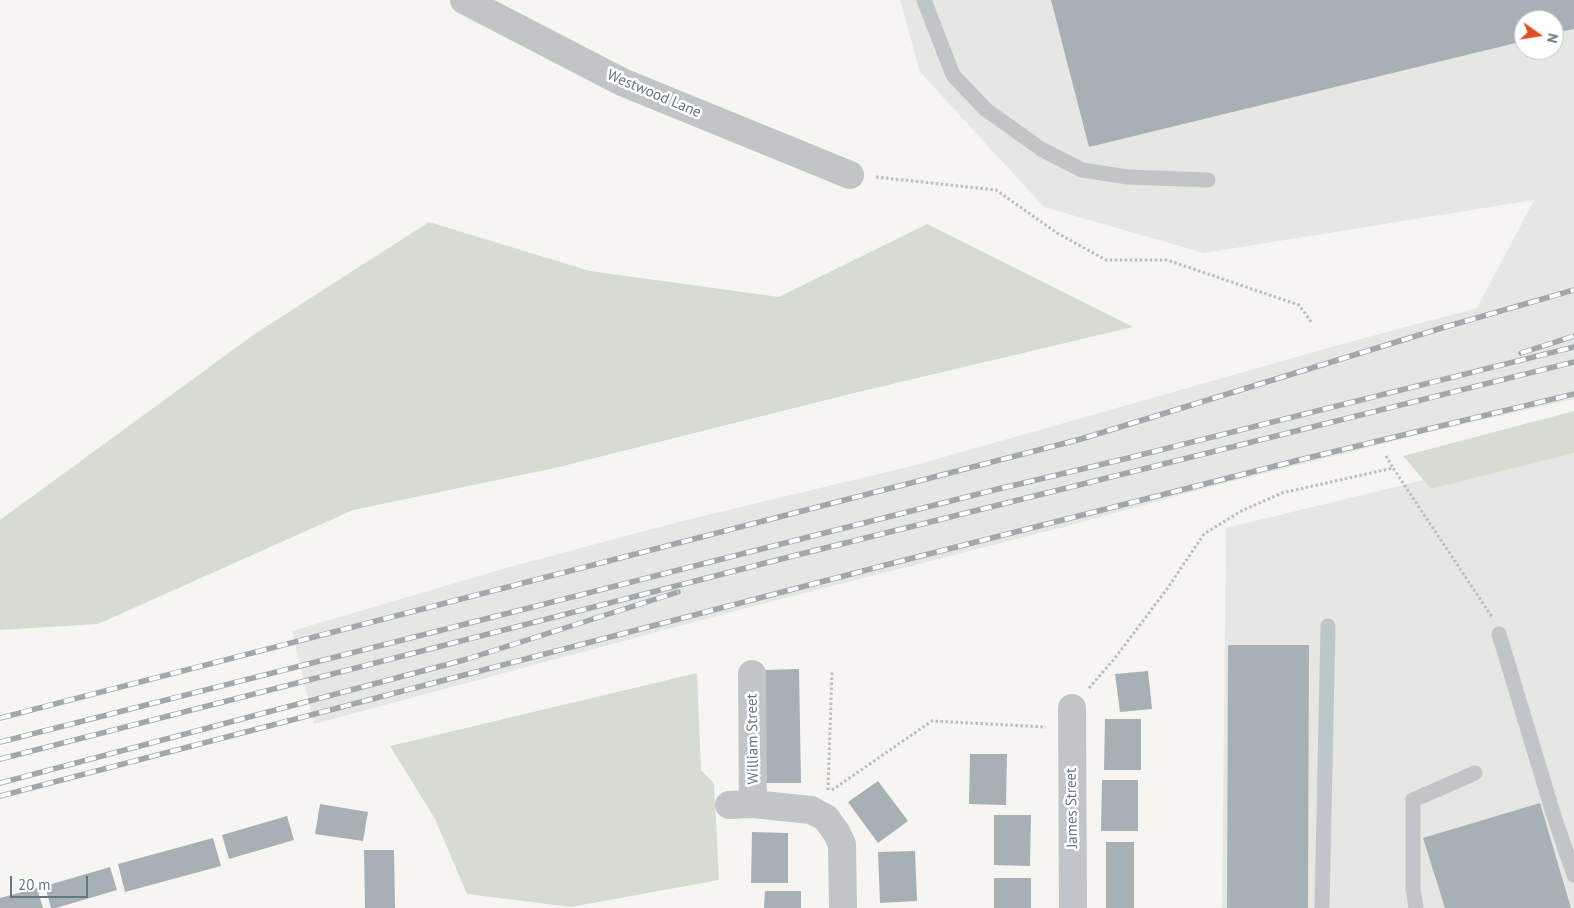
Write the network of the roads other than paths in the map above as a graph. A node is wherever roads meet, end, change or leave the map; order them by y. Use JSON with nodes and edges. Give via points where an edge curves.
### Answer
{"nodes":[{"id":1,"x":464,"y":0,"type":"edge"},
{"id":2,"x":924,"y":0,"type":"edge"},
{"id":3,"x":850,"y":175,"type":"road end"},
{"id":4,"x":1208,"y":180,"type":"dead end"},
{"id":5,"x":1328,"y":626,"type":"dead end"},
{"id":6,"x":1498,"y":634,"type":"road end"},
{"id":7,"x":752,"y":674,"type":"dead end"},
{"id":8,"x":1071,"y":718,"type":"road end"},
{"id":9,"x":1475,"y":772,"type":"dead end"},
{"id":10,"x":1574,"y":875,"type":"edge"},
{"id":11,"x":843,"y":908,"type":"edge"},
{"id":12,"x":1073,"y":908,"type":"edge"},
{"id":13,"x":1322,"y":908,"type":"edge"},
{"id":14,"x":1416,"y":908,"type":"edge"}],
"edges":[{"from":1,"to":3,"type":"street","name":"Westwood Lane","via":[[622,82]]},
{"from":2,"to":4,"type":"lane","via":[[953,75],[985,109],[1041,149],[1082,170]]},
{"from":5,"to":13,"type":"lane"},
{"from":6,"to":10,"type":"lane"},
{"from":7,"to":11,"type":"street","name":"William Street","via":[[741,805],[811,810],[826,818],[842,844]]},
{"from":8,"to":12,"type":"street","name":"James Street"},
{"from":9,"to":14,"type":"lane","via":[[1413,800]]}]}
